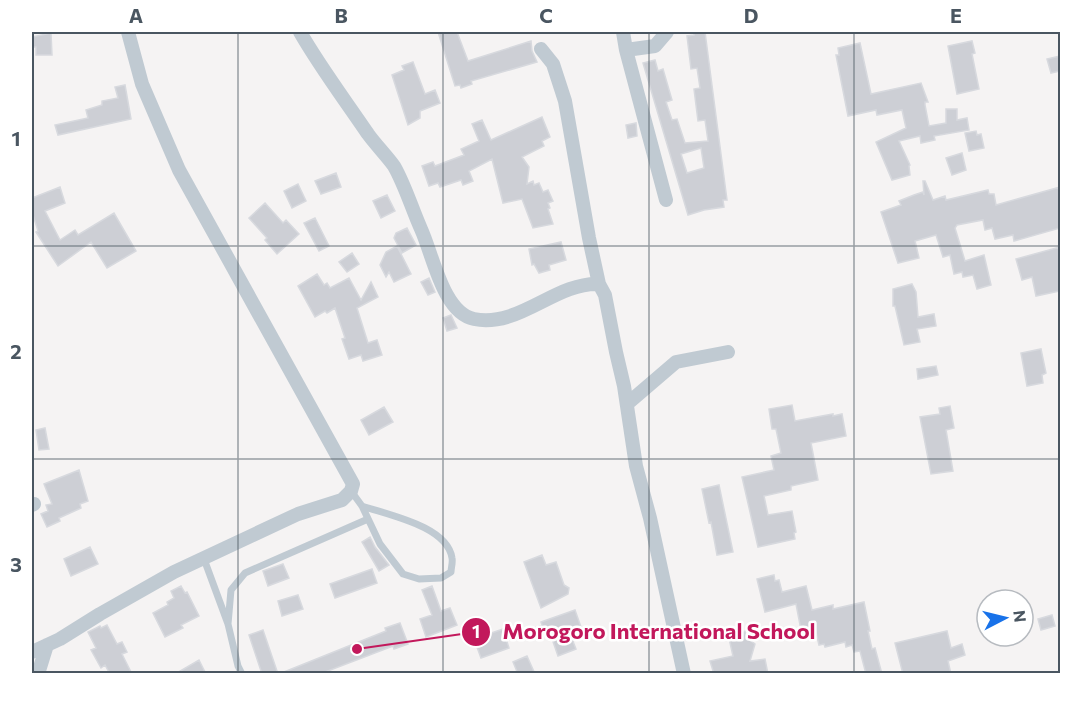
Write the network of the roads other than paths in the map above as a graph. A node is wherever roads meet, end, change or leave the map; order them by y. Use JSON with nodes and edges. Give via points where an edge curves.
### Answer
{"nodes":[{"id":1,"x":128,"y":32,"type":"edge"},
{"id":2,"x":300,"y":32,"type":"edge"},
{"id":3,"x":623,"y":32,"type":"edge"},
{"id":4,"x":667,"y":32,"type":"edge"},
{"id":5,"x":541,"y":49,"type":"dead end"},
{"id":6,"x":626,"y":50,"type":"junction"},
{"id":7,"x":666,"y":200,"type":"dead end"},
{"id":8,"x":600,"y":284,"type":"junction"},
{"id":9,"x":728,"y":352,"type":"dead end"},
{"id":10,"x":627,"y":404,"type":"junction"},
{"id":11,"x":351,"y":491,"type":"junction"},
{"id":12,"x":362,"y":506,"type":"junction"},
{"id":13,"x":368,"y":519,"type":"junction"},
{"id":14,"x":204,"y":559,"type":"junction"},
{"id":15,"x":228,"y":624,"type":"junction"},
{"id":16,"x":47,"y":645,"type":"junction"},
{"id":17,"x":32,"y":652,"type":"edge"},
{"id":18,"x":38,"y":674,"type":"edge"},
{"id":19,"x":242,"y":674,"type":"edge"},
{"id":20,"x":684,"y":674,"type":"edge"}],
"edges":[{"from":1,"to":11,"type":"street","via":[[142,84],[179,170],[349,475]]},
{"from":2,"to":8,"type":"street","via":[[394,167],[455,309],[464,316],[490,320],[510,316],[586,284]]},
{"from":3,"to":6,"type":"street"},
{"from":4,"to":6,"type":"street","via":[[655,46]]},
{"from":5,"to":8,"type":"street","via":[[553,64],[565,101]]},
{"from":6,"to":7,"type":"street"},
{"from":8,"to":10,"type":"street"},
{"from":9,"to":10,"type":"street","via":[[676,362]]},
{"from":10,"to":20,"type":"street","via":[[636,465]]},
{"from":11,"to":12,"type":"lane"},
{"from":11,"to":14,"type":"street","via":[[342,500],[298,514]]},
{"from":12,"to":13,"type":"lane"},
{"from":12,"to":13,"type":"lane","via":[[429,529],[447,544],[453,559],[451,572],[441,578],[418,579],[403,574]]},
{"from":13,"to":15,"type":"lane","via":[[245,573],[231,590]]},
{"from":14,"to":15,"type":"lane"},
{"from":14,"to":16,"type":"street","via":[[174,572]]},
{"from":15,"to":19,"type":"lane"},
{"from":16,"to":17,"type":"street"},
{"from":16,"to":18,"type":"street"}]}
